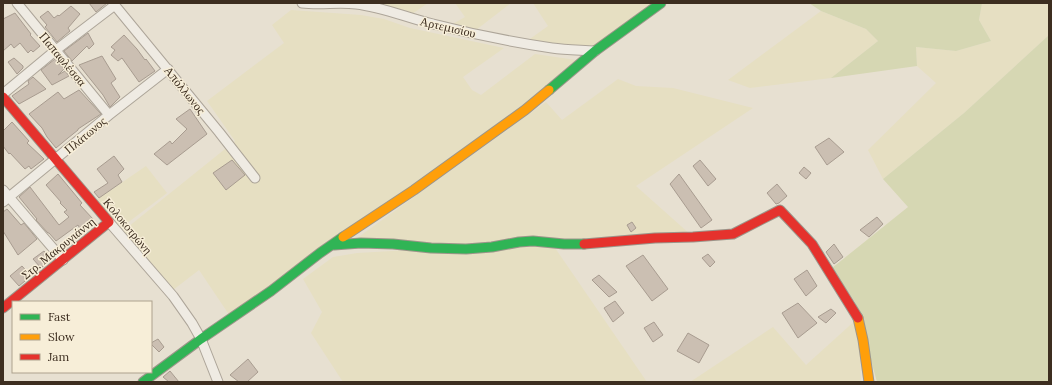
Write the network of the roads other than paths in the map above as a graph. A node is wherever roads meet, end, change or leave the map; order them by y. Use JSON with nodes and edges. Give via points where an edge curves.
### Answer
{"nodes":[{"id":1,"x":16,"y":3,"type":"edge"},
{"id":2,"x":302,"y":3,"type":"edge"},
{"id":3,"x":661,"y":3,"type":"edge"},
{"id":4,"x":114,"y":4,"type":"edge"},
{"id":5,"x":56,"y":50,"type":"junction"},
{"id":6,"x":595,"y":51,"type":"junction"},
{"id":7,"x":168,"y":69,"type":"junction"},
{"id":8,"x":3,"y":95,"type":"edge"},
{"id":9,"x":109,"y":114,"type":"junction"},
{"id":10,"x":56,"y":159,"type":"junction"},
{"id":11,"x":255,"y":178,"type":"dead end"},
{"id":12,"x":5,"y":196,"type":"edge"},
{"id":13,"x":109,"y":222,"type":"junction"},
{"id":14,"x":334,"y":245,"type":"junction"},
{"id":15,"x":63,"y":260,"type":"junction"},
{"id":16,"x":3,"y":308,"type":"edge"},
{"id":17,"x":201,"y":339,"type":"junction"},
{"id":18,"x":143,"y":382,"type":"edge"},
{"id":19,"x":218,"y":382,"type":"edge"},
{"id":20,"x":869,"y":382,"type":"edge"}],
"edges":[{"from":1,"to":5,"type":"street","name":"Παπαφλέσσα"},
{"from":2,"to":6,"type":"street","name":"Αρτεμισίου","via":[[356,4],[508,40],[554,48]]},
{"from":3,"to":6,"type":"street"},
{"from":4,"to":5,"type":"street"},
{"from":4,"to":7,"type":"street","name":"Απόλλωνος"},
{"from":5,"to":8,"type":"street"},
{"from":5,"to":9,"type":"street","name":"Παπαφλέσσα"},
{"from":6,"to":14,"type":"street","via":[[525,110]]},
{"from":7,"to":9,"type":"street","name":"Πλάτωνος"},
{"from":7,"to":11,"type":"street","name":"Απόλλωνος"},
{"from":8,"to":10,"type":"street","name":"Κολοκοτρώνη"},
{"from":9,"to":10,"type":"street","name":"Πλάτωνος"},
{"from":10,"to":12,"type":"street","name":"Πλάτωνος"},
{"from":10,"to":13,"type":"street","name":"Κολοκοτρώνη"},
{"from":12,"to":15,"type":"street"},
{"from":13,"to":15,"type":"street","name":"Στρ. Μακρυγιάννη"},
{"from":13,"to":17,"type":"street","name":"Κολοκοτρώνη","via":[[173,296]]},
{"from":14,"to":17,"type":"street"},
{"from":14,"to":20,"type":"street","via":[[361,243],[466,249],[533,241],[591,244],[733,234],[780,210],[812,244],[858,318]]},
{"from":15,"to":16,"type":"street","name":"Στρ. Μακρυγιάννη"},
{"from":17,"to":18,"type":"street"},
{"from":17,"to":19,"type":"street","name":"Κολοκοτρώνη"}]}
